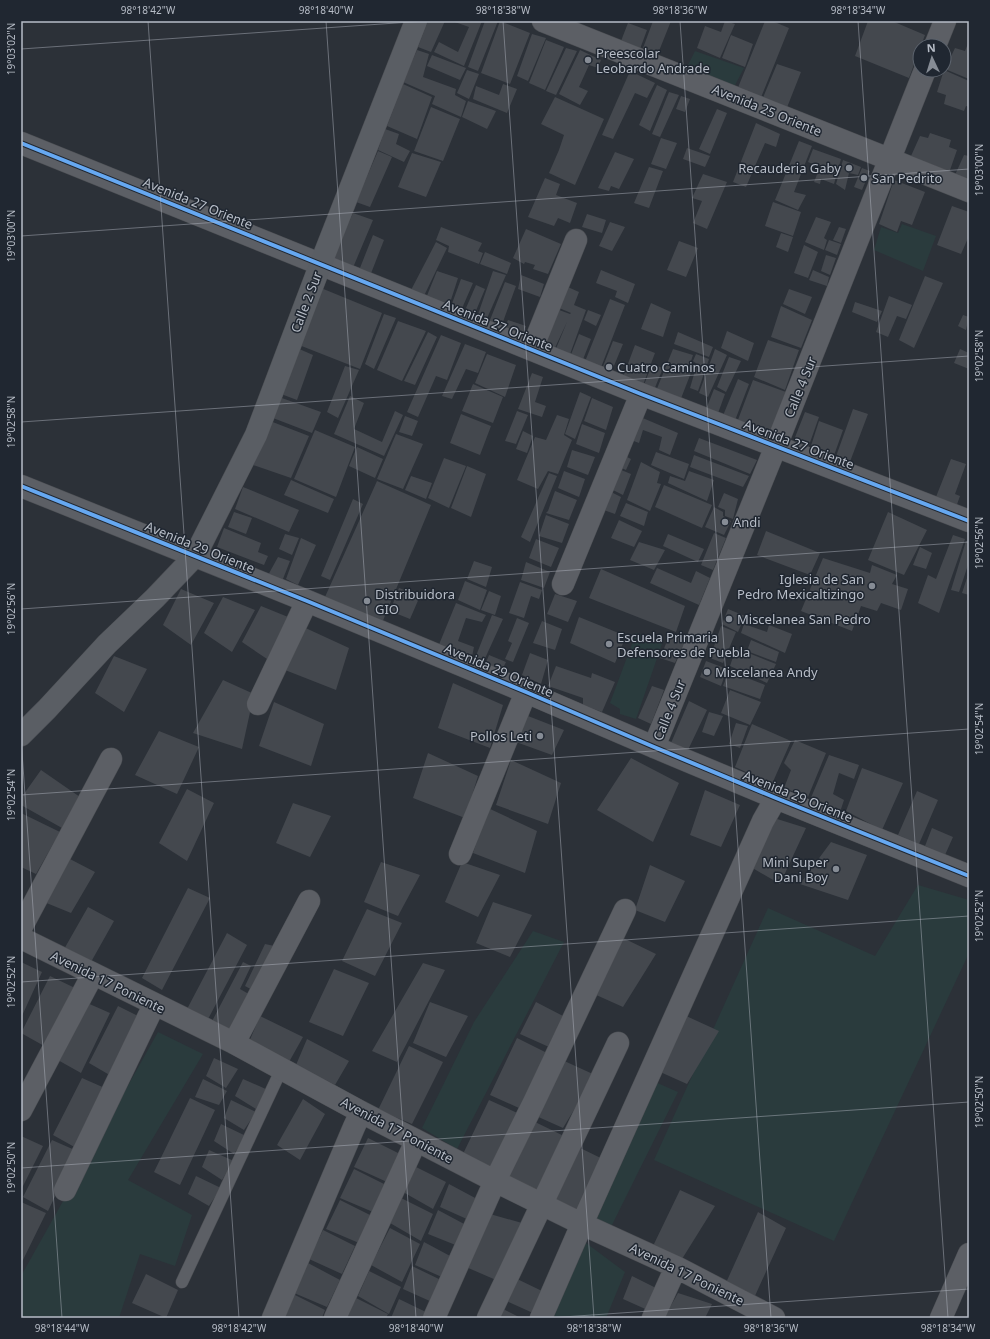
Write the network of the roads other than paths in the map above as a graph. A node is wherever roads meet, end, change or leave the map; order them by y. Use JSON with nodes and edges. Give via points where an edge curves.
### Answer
{"nodes":[{"id":1,"x":416,"y":21,"type":"edge"},
{"id":2,"x":543,"y":21,"type":"edge"},
{"id":3,"x":945,"y":21,"type":"edge"},
{"id":4,"x":938,"y":38,"type":"edge"},
{"id":5,"x":923,"y":78,"type":"edge"},
{"id":6,"x":21,"y":143,"type":"edge"},
{"id":7,"x":890,"y":159,"type":"junction"},
{"id":8,"x":969,"y":191,"type":"edge"},
{"id":9,"x":576,"y":240,"type":"dead end"},
{"id":10,"x":321,"y":263,"type":"junction"},
{"id":11,"x":532,"y":349,"type":"junction"},
{"id":12,"x":641,"y":394,"type":"junction"},
{"id":13,"x":776,"y":446,"type":"junction"},
{"id":14,"x":21,"y":486,"type":"edge"},
{"id":15,"x":969,"y":521,"type":"edge"},
{"id":16,"x":194,"y":556,"type":"junction"},
{"id":17,"x":563,"y":584,"type":"dead end"},
{"id":18,"x":308,"y":601,"type":"junction"},
{"id":19,"x":526,"y":692,"type":"junction"},
{"id":20,"x":258,"y":704,"type":"dead end"},
{"id":21,"x":21,"y":735,"type":"edge"},
{"id":22,"x":654,"y":748,"type":"junction"},
{"id":23,"x":111,"y":759,"type":"dead end"},
{"id":24,"x":776,"y":798,"type":"junction"},
{"id":25,"x":460,"y":854,"type":"dead end"},
{"id":26,"x":969,"y":876,"type":"edge"},
{"id":27,"x":309,"y":901,"type":"dead end"},
{"id":28,"x":625,"y":910,"type":"dead end"},
{"id":29,"x":21,"y":928,"type":"edge"},
{"id":30,"x":21,"y":938,"type":"edge"},
{"id":31,"x":92,"y":974,"type":"junction"},
{"id":32,"x":154,"y":1005,"type":"junction"},
{"id":33,"x":234,"y":1043,"type":"junction"},
{"id":34,"x":618,"y":1043,"type":"dead end"},
{"id":35,"x":282,"y":1068,"type":"junction"},
{"id":36,"x":21,"y":1110,"type":"edge"},
{"id":37,"x":361,"y":1112,"type":"junction"},
{"id":38,"x":416,"y":1141,"type":"junction"},
{"id":39,"x":495,"y":1181,"type":"junction"},
{"id":40,"x":65,"y":1190,"type":"dead end"},
{"id":41,"x":542,"y":1204,"type":"junction"},
{"id":42,"x":582,"y":1224,"type":"junction"},
{"id":43,"x":969,"y":1254,"type":"edge"},
{"id":44,"x":676,"y":1267,"type":"junction"},
{"id":45,"x":182,"y":1282,"type":"dead end"},
{"id":46,"x":760,"y":1315,"type":"edge"},
{"id":47,"x":273,"y":1318,"type":"edge"},
{"id":48,"x":335,"y":1318,"type":"edge"},
{"id":49,"x":434,"y":1318,"type":"edge"},
{"id":50,"x":488,"y":1318,"type":"edge"},
{"id":51,"x":541,"y":1318,"type":"edge"},
{"id":52,"x":653,"y":1318,"type":"edge"},
{"id":53,"x":941,"y":1318,"type":"edge"}],
"edges":[{"from":1,"to":10,"type":"main road","name":"Calle 2 Sur"},
{"from":2,"to":7,"type":"street","name":"Avenida 25 Oriente"},
{"from":3,"to":4,"type":"street"},
{"from":5,"to":7,"type":"street","name":"Calle 4 Sur"},
{"from":6,"to":10,"type":"street","name":"Avenida 27 Oriente"},
{"from":7,"to":8,"type":"street","name":"Avenida 25 Oriente"},
{"from":7,"to":13,"type":"street","name":"Calle 4 Sur"},
{"from":9,"to":11,"type":"street"},
{"from":10,"to":11,"type":"street","name":"Avenida 27 Oriente"},
{"from":10,"to":16,"type":"main road","name":"Calle 2 Sur","via":[[256,434]]},
{"from":11,"to":12,"type":"street","name":"Avenida 27 Oriente"},
{"from":12,"to":13,"type":"street","name":"Avenida 27 Oriente"},
{"from":12,"to":17,"type":"street"},
{"from":13,"to":15,"type":"street","name":"Avenida 27 Oriente"},
{"from":13,"to":22,"type":"street","name":"Calle 4 Sur"},
{"from":14,"to":16,"type":"street","name":"Avenida 29 Oriente"},
{"from":16,"to":18,"type":"street","name":"Avenida 29 Oriente"},
{"from":16,"to":21,"type":"main road","name":"Calle 2 Sur"},
{"from":18,"to":19,"type":"street","name":"Avenida 29 Oriente"},
{"from":18,"to":20,"type":"street"},
{"from":19,"to":22,"type":"street","name":"Avenida 29 Oriente"},
{"from":19,"to":25,"type":"street"},
{"from":22,"to":24,"type":"street","name":"Avenida 29 Oriente"},
{"from":23,"to":29,"type":"street"},
{"from":24,"to":26,"type":"street","name":"Avenida 29 Oriente"},
{"from":24,"to":42,"type":"street","via":[[760,828]]},
{"from":27,"to":33,"type":"street"},
{"from":28,"to":39,"type":"street"},
{"from":30,"to":31,"type":"street","name":"Avenida 17 Poniente"},
{"from":31,"to":32,"type":"street","name":"Avenida 17 Poniente"},
{"from":31,"to":36,"type":"street"},
{"from":32,"to":33,"type":"street","name":"Avenida 17 Poniente"},
{"from":32,"to":40,"type":"street"},
{"from":33,"to":35,"type":"street","name":"Avenida 17 Poniente"},
{"from":34,"to":41,"type":"street"},
{"from":35,"to":37,"type":"street","name":"Avenida 17 Poniente"},
{"from":35,"to":45,"type":"lane"},
{"from":37,"to":38,"type":"street","name":"Avenida 17 Poniente"},
{"from":37,"to":47,"type":"street"},
{"from":38,"to":39,"type":"street","name":"Avenida 17 Poniente"},
{"from":38,"to":48,"type":"street"},
{"from":39,"to":41,"type":"street","name":"Avenida 17 Poniente"},
{"from":39,"to":49,"type":"street"},
{"from":41,"to":42,"type":"street","name":"Avenida 17 Poniente"},
{"from":41,"to":50,"type":"street"},
{"from":42,"to":44,"type":"street","name":"Avenida 17 Poniente"},
{"from":42,"to":51,"type":"street"},
{"from":43,"to":53,"type":"street"},
{"from":44,"to":46,"type":"street","name":"Avenida 17 Poniente"},
{"from":44,"to":52,"type":"street"}]}
